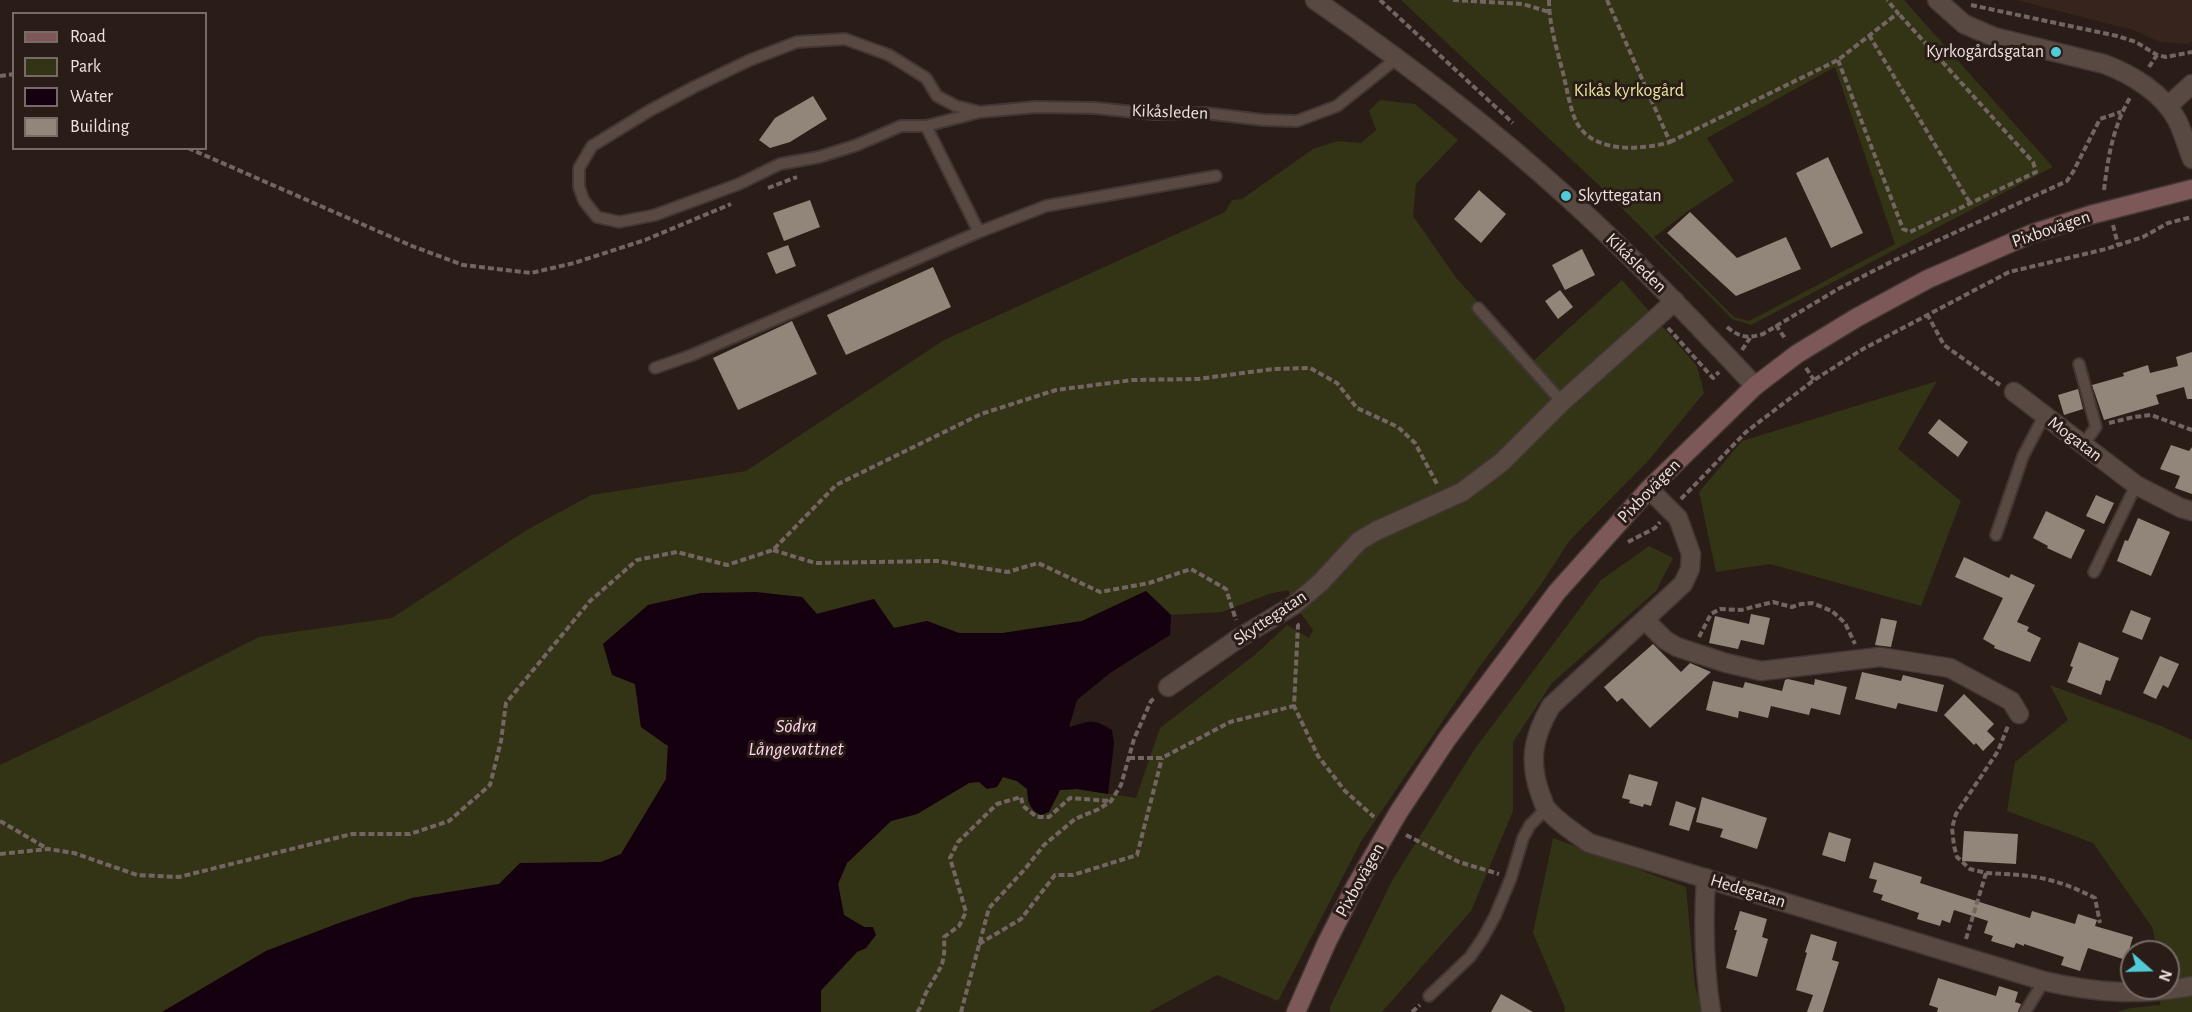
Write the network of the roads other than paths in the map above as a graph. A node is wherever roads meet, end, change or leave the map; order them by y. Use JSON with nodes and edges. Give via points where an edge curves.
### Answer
{"nodes":[{"id":1,"x":1315,"y":0,"type":"edge"},
{"id":2,"x":1937,"y":0,"type":"edge"},
{"id":3,"x":1396,"y":59,"type":"junction"},
{"id":4,"x":2192,"y":84,"type":"edge"},
{"id":5,"x":2168,"y":106,"type":"junction"},
{"id":6,"x":980,"y":112,"type":"junction"},
{"id":7,"x":926,"y":126,"type":"junction"},
{"id":8,"x":2192,"y":159,"type":"edge"},
{"id":9,"x":1216,"y":176,"type":"dead end"},
{"id":10,"x":2192,"y":189,"type":"edge"},
{"id":11,"x":979,"y":232,"type":"junction"},
{"id":12,"x":1675,"y":301,"type":"junction"},
{"id":13,"x":1478,"y":308,"type":"dead end"},
{"id":14,"x":2079,"y":364,"type":"dead end"},
{"id":15,"x":655,"y":368,"type":"dead end"},
{"id":16,"x":1755,"y":386,"type":"junction"},
{"id":17,"x":2014,"y":392,"type":"road end"},
{"id":18,"x":1562,"y":402,"type":"junction"},
{"id":19,"x":2044,"y":416,"type":"junction"},
{"id":20,"x":2083,"y":444,"type":"junction"},
{"id":21,"x":2136,"y":485,"type":"junction"},
{"id":22,"x":1648,"y":489,"type":"junction"},
{"id":23,"x":2192,"y":511,"type":"edge"},
{"id":24,"x":1996,"y":535,"type":"dead end"},
{"id":25,"x":2094,"y":572,"type":"dead end"},
{"id":26,"x":1645,"y":620,"type":"junction"},
{"id":27,"x":1168,"y":687,"type":"road end"},
{"id":28,"x":2019,"y":714,"type":"road end"},
{"id":29,"x":1546,"y":809,"type":"junction"},
{"id":30,"x":1706,"y":878,"type":"junction"},
{"id":31,"x":2044,"y":981,"type":"junction"},
{"id":32,"x":2192,"y":986,"type":"edge"},
{"id":33,"x":1429,"y":996,"type":"dead end"},
{"id":34,"x":1296,"y":1012,"type":"edge"},
{"id":35,"x":1711,"y":1012,"type":"edge"},
{"id":36,"x":2025,"y":1012,"type":"edge"}],
"edges":[{"from":1,"to":3,"type":"street","name":"Kikåsleden"},
{"from":2,"to":5,"type":"street","via":[[1964,24],[1994,37],[2119,69],[2140,81]]},
{"from":3,"to":6,"type":"lane","name":"Kikåsleden","via":[[1336,106],[1297,121],[1095,108],[1036,107]]},
{"from":3,"to":12,"type":"street","name":"Kikåsleden","via":[[1566,196]]},
{"from":4,"to":5,"type":"street"},
{"from":5,"to":8,"type":"street"},
{"from":6,"to":7,"type":"lane","name":"Kikåsleden"},
{"from":6,"to":7,"type":"lane","name":"Kikåsleden","via":[[938,96],[926,78],[889,55],[845,39],[797,42],[694,87],[592,146],[579,168],[579,186],[584,201],[597,217],[619,222],[655,215],[739,184],[780,164],[857,145],[901,126]]},
{"from":7,"to":11,"type":"lane"},
{"from":9,"to":11,"type":"lane","via":[[1046,206]]},
{"from":10,"to":16,"type":"street","name":"Pixbovägen","via":[[2031,234],[1929,279],[1816,342]]},
{"from":11,"to":15,"type":"lane"},
{"from":12,"to":16,"type":"street","name":"Kikåsleden"},
{"from":12,"to":18,"type":"street","name":"Skyttegatan"},
{"from":13,"to":18,"type":"lane"},
{"from":14,"to":20,"type":"lane","via":[[2097,427]]},
{"from":16,"to":22,"type":"street","name":"Pixbovägen"},
{"from":17,"to":19,"type":"street","name":"Mogatan"},
{"from":18,"to":27,"type":"street","name":"Skyttegatan","via":[[1502,462],[1462,492],[1359,541],[1320,583],[1284,611]]},
{"from":19,"to":20,"type":"street","name":"Mogatan"},
{"from":19,"to":24,"type":"lane","via":[[2023,456]]},
{"from":20,"to":21,"type":"street","name":"Mogatan"},
{"from":21,"to":23,"type":"street","name":"Mogatan"},
{"from":21,"to":25,"type":"lane"},
{"from":22,"to":26,"type":"street","name":"Hedegatan","via":[[1678,518],[1691,554],[1683,584]]},
{"from":22,"to":34,"type":"street","name":"Pixbovägen","via":[[1557,592],[1435,758],[1355,886]]},
{"from":26,"to":28,"type":"street","via":[[1677,647],[1761,671],[1880,657],[1950,668],[2011,701]]},
{"from":26,"to":29,"type":"street","name":"Hedegatan","via":[[1551,706],[1539,728],[1534,775]]},
{"from":29,"to":30,"type":"street","name":"Hedegatan","via":[[1589,843]]},
{"from":29,"to":33,"type":"lane","via":[[1523,838],[1495,916],[1470,957]]},
{"from":30,"to":31,"type":"street","name":"Hedegatan"},
{"from":30,"to":35,"type":"street","via":[[1703,934]]},
{"from":31,"to":32,"type":"street","name":"Hedegatan","via":[[2120,993]]},
{"from":31,"to":36,"type":"lane"}]}
